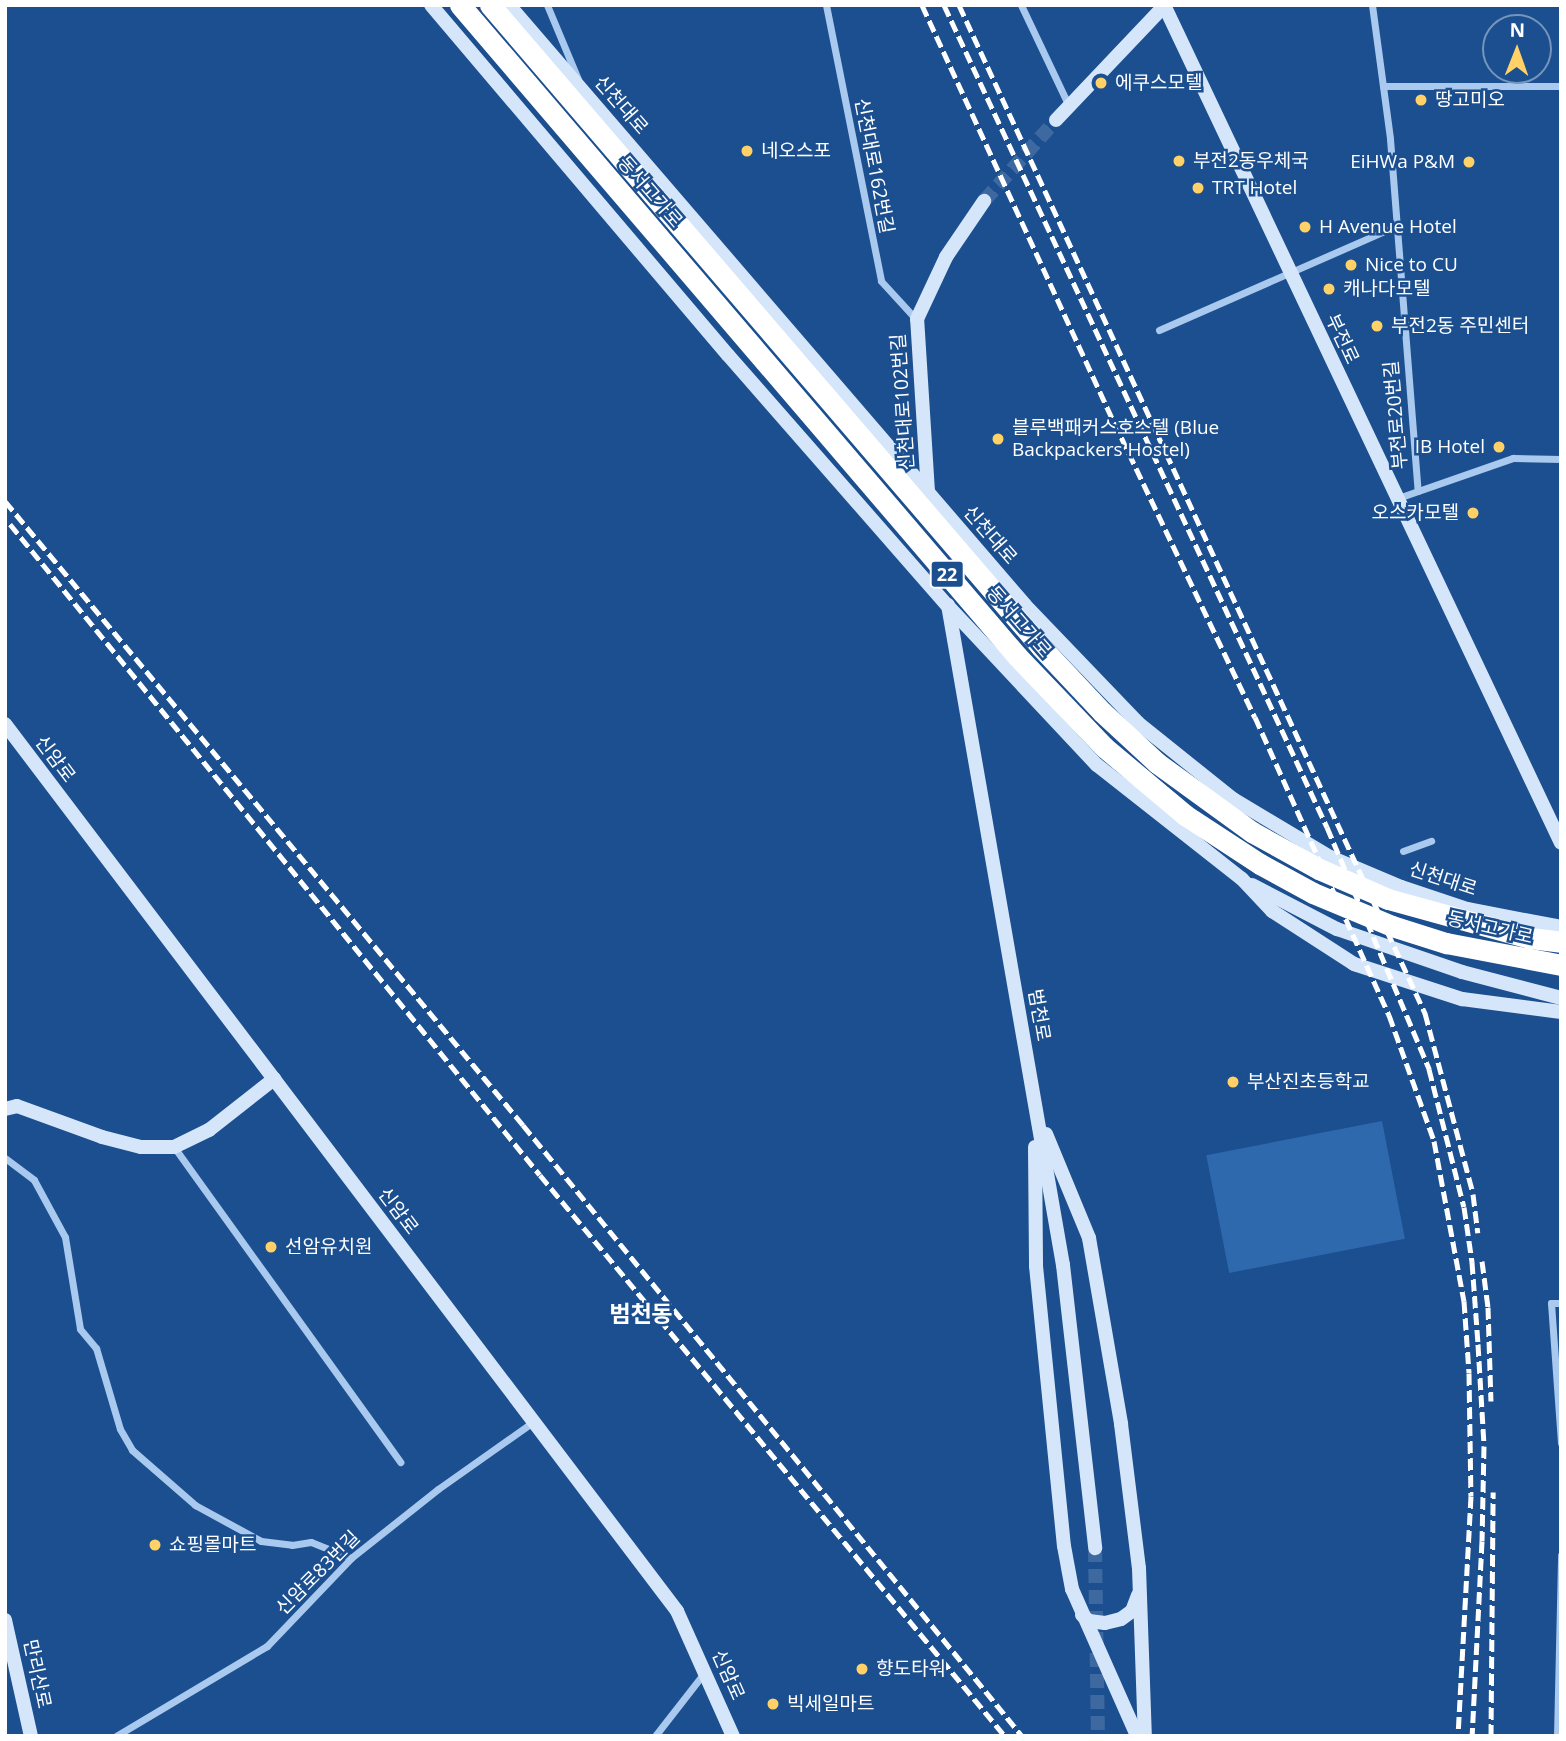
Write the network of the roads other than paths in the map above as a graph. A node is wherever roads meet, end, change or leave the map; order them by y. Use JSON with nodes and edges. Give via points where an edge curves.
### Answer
{"nodes":[{"id":1,"x":431,"y":5,"type":"edge"},
{"id":2,"x":460,"y":5,"type":"edge"},
{"id":3,"x":490,"y":5,"type":"edge"},
{"id":4,"x":509,"y":5,"type":"edge"},
{"id":5,"x":547,"y":5,"type":"edge"},
{"id":6,"x":826,"y":5,"type":"edge"},
{"id":7,"x":1021,"y":5,"type":"edge"},
{"id":8,"x":1372,"y":5,"type":"edge"},
{"id":9,"x":1164,"y":6,"type":"edge"},
{"id":10,"x":1383,"y":86,"type":"junction"},
{"id":11,"x":1561,"y":86,"type":"edge"},
{"id":12,"x":584,"y":92,"type":"junction"},
{"id":13,"x":1069,"y":107,"type":"junction"},
{"id":14,"x":1056,"y":120,"type":"tunnel mouth"},
{"id":15,"x":984,"y":201,"type":"tunnel mouth"},
{"id":16,"x":1396,"y":226,"type":"junction"},
{"id":17,"x":1290,"y":272,"type":"junction"},
{"id":18,"x":917,"y":319,"type":"junction"},
{"id":19,"x":1159,"y":330,"type":"dead end"},
{"id":20,"x":1561,"y":459,"type":"edge"},
{"id":21,"x":1418,"y":491,"type":"junction"},
{"id":22,"x":928,"y":492,"type":"junction"},
{"id":23,"x":1397,"y":498,"type":"junction"},
{"id":24,"x":948,"y":606,"type":"junction"},
{"id":25,"x":5,"y":724,"type":"edge"},
{"id":26,"x":1431,"y":841,"type":"dead end"},
{"id":27,"x":1561,"y":843,"type":"edge"},
{"id":28,"x":1402,"y":851,"type":"dead end"},
{"id":29,"x":1242,"y":879,"type":"junction"},
{"id":30,"x":1561,"y":927,"type":"edge"},
{"id":31,"x":1561,"y":942,"type":"edge"},
{"id":32,"x":1561,"y":965,"type":"edge"},
{"id":33,"x":1561,"y":998,"type":"edge"},
{"id":34,"x":1561,"y":1012,"type":"edge"},
{"id":35,"x":274,"y":1079,"type":"junction"},
{"id":36,"x":1035,"y":1107,"type":"junction"},
{"id":37,"x":5,"y":1109,"type":"edge"},
{"id":38,"x":174,"y":1147,"type":"junction"},
{"id":39,"x":5,"y":1158,"type":"edge"},
{"id":40,"x":1561,"y":1303,"type":"edge"},
{"id":41,"x":534,"y":1422,"type":"junction"},
{"id":42,"x":1561,"y":1443,"type":"edge"},
{"id":43,"x":400,"y":1462,"type":"dead end"},
{"id":44,"x":1095,"y":1548,"type":"tunnel mouth"},
{"id":45,"x":1561,"y":1555,"type":"edge"},
{"id":46,"x":351,"y":1558,"type":"junction"},
{"id":47,"x":1139,"y":1567,"type":"junction"},
{"id":48,"x":1082,"y":1615,"type":"junction"},
{"id":49,"x":5,"y":1620,"type":"edge"},
{"id":50,"x":1560,"y":1643,"type":"edge"},
{"id":51,"x":705,"y":1671,"type":"junction"},
{"id":52,"x":31,"y":1736,"type":"edge"},
{"id":53,"x":117,"y":1736,"type":"edge"},
{"id":54,"x":655,"y":1736,"type":"edge"},
{"id":55,"x":733,"y":1736,"type":"edge"},
{"id":56,"x":1138,"y":1736,"type":"edge"},
{"id":57,"x":1145,"y":1736,"type":"edge"},
{"id":58,"x":1557,"y":1736,"type":"edge"}],
"edges":[{"from":1,"to":24,"type":"main road"},
{"from":2,"to":32,"type":"highway","name":"동서고가로","number":"22","bridge":true,"via":[[1017,656],[1104,747],[1185,816],[1313,893],[1446,943]]},
{"from":3,"to":31,"type":"highway","name":"동서고가로","number":"22","bridge":true,"via":[[1041,647],[1157,763],[1252,832],[1319,869],[1388,899],[1530,938]]},
{"from":4,"to":12,"type":"main road","name":"신천대로"},
{"from":5,"to":12,"type":"street"},
{"from":6,"to":18,"type":"street","name":"신천대로162번길","via":[[881,281]]},
{"from":7,"to":13,"type":"street"},
{"from":8,"to":10,"type":"street","name":"부전로20번길"},
{"from":9,"to":13,"type":"main road"},
{"from":9,"to":17,"type":"main road","name":"부전로"},
{"from":10,"to":11,"type":"street"},
{"from":10,"to":16,"type":"street","name":"부전로20번길"},
{"from":12,"to":22,"type":"main road","name":"신천대로"},
{"from":13,"to":14,"type":"main road"},
{"from":15,"to":18,"type":"main road","name":"신천대로102번길","via":[[946,257]]},
{"from":16,"to":17,"type":"street"},
{"from":16,"to":21,"type":"street","name":"부전로20번길"},
{"from":17,"to":19,"type":"street"},
{"from":17,"to":23,"type":"main road","name":"부전로"},
{"from":18,"to":22,"type":"main road","name":"신천대로102번길"},
{"from":20,"to":21,"type":"street","via":[[1513,458]]},
{"from":21,"to":23,"type":"street"},
{"from":22,"to":24,"type":"main road","name":"범천로"},
{"from":22,"to":30,"type":"main road","name":"신천대로","via":[[1138,723],[1233,799],[1329,857],[1401,887],[1467,909]]},
{"from":23,"to":27,"type":"main road","name":"부전로"},
{"from":24,"to":29,"type":"main road","via":[[1097,765]]},
{"from":24,"to":36,"type":"main road","name":"범천로"},
{"from":25,"to":35,"type":"main road","name":"신암로"},
{"from":26,"to":28,"type":"street"},
{"from":29,"to":33,"type":"main road","via":[[1337,929],[1462,972]]},
{"from":29,"to":34,"type":"main road","via":[[1272,911],[1354,964],[1462,999]]},
{"from":35,"to":38,"type":"main road","via":[[209,1130]]},
{"from":35,"to":41,"type":"main road","name":"신암로"},
{"from":36,"to":44,"type":"main road","name":"범천로","via":[[1063,1265]]},
{"from":36,"to":47,"type":"main road","via":[[1088,1238],[1121,1424]]},
{"from":36,"to":48,"type":"main road","via":[[1037,1279],[1064,1546]]},
{"from":37,"to":38,"type":"main road","via":[[17,1106],[141,1147]]},
{"from":38,"to":43,"type":"street"},
{"from":39,"to":46,"type":"street","via":[[34,1180],[65,1237],[80,1329],[96,1348],[120,1429],[132,1450],[195,1505],[261,1541],[311,1542]]},
{"from":40,"to":42,"type":"street","via":[[1551,1303]]},
{"from":41,"to":46,"type":"street","name":"신암로83번길"},
{"from":41,"to":51,"type":"main road","name":"신암로","via":[[677,1611]]},
{"from":45,"to":50,"type":"street"},
{"from":46,"to":53,"type":"street","name":"신암로83번길","via":[[267,1646]]},
{"from":47,"to":48,"type":"main road","via":[[1138,1596],[1132,1611],[1105,1623]]},
{"from":47,"to":57,"type":"main road"},
{"from":48,"to":56,"type":"main road"},
{"from":49,"to":52,"type":"main road","name":"만리산로"},
{"from":50,"to":58,"type":"street"},
{"from":51,"to":54,"type":"street"},
{"from":51,"to":55,"type":"main road","name":"신암로"}]}
